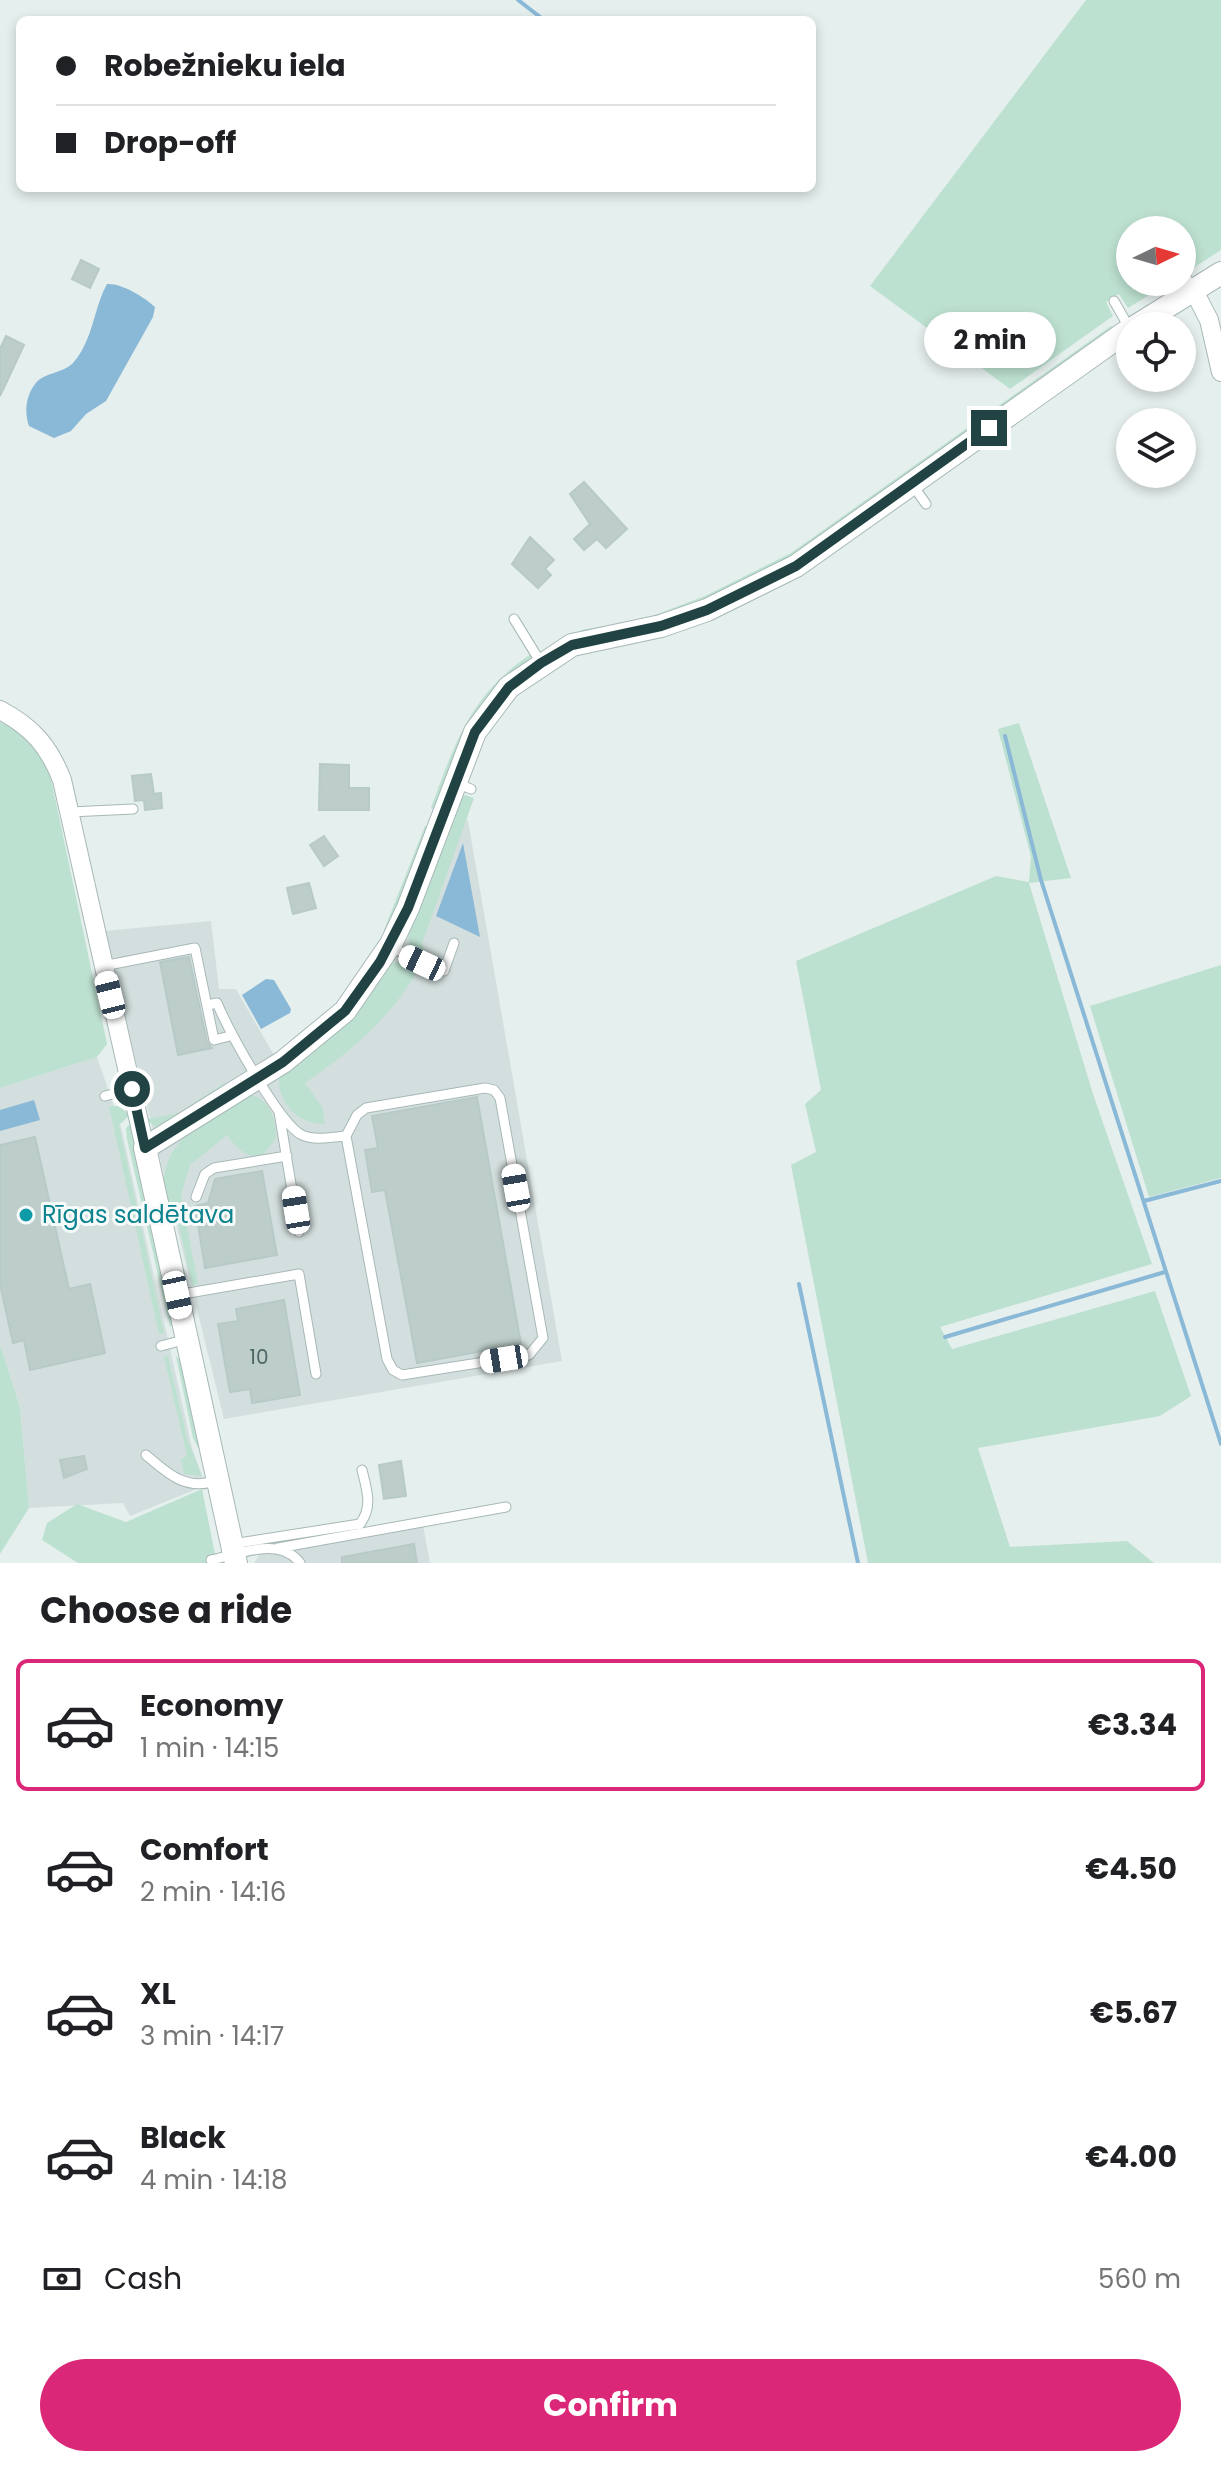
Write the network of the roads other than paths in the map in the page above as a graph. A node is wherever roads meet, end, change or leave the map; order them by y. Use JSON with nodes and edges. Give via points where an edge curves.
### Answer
{"nodes":[{"id":1,"x":1221,"y":273,"type":"edge"},
{"id":2,"x":1196,"y":290,"type":"edge"},
{"id":3,"x":1196,"y":295,"type":"edge"},
{"id":4,"x":1186,"y":296,"type":"edge"},
{"id":5,"x":1114,"y":301,"type":"dead end"},
{"id":6,"x":1120,"y":312,"type":"edge"},
{"id":7,"x":1159,"y":312,"type":"edge"},
{"id":8,"x":1116,"y":339,"type":"edge"},
{"id":9,"x":1221,"y":372,"type":"edge"},
{"id":10,"x":912,"y":484,"type":"junction"},
{"id":11,"x":926,"y":504,"type":"dead end"},
{"id":12,"x":514,"y":619,"type":"dead end"},
{"id":13,"x":541,"y":663,"type":"junction"},
{"id":14,"x":0,"y":710,"type":"edge"},
{"id":15,"x":133,"y":809,"type":"dead end"},
{"id":16,"x":70,"y":812,"type":"junction"},
{"id":17,"x":454,"y":943,"type":"dead end"},
{"id":18,"x":391,"y":944,"type":"junction"},
{"id":19,"x":103,"y":966,"type":"junction"},
{"id":20,"x":207,"y":1005,"type":"junction"},
{"id":21,"x":230,"y":1036,"type":"junction"},
{"id":22,"x":258,"y":1078,"type":"junction"},
{"id":23,"x":132,"y":1089,"type":"junction"},
{"id":24,"x":105,"y":1096,"type":"dead end"},
{"id":25,"x":279,"y":1108,"type":"junction"},
{"id":26,"x":346,"y":1136,"type":"junction"},
{"id":27,"x":145,"y":1148,"type":"junction"},
{"id":28,"x":287,"y":1156,"type":"junction"},
{"id":29,"x":196,"y":1197,"type":"dead end"},
{"id":30,"x":299,"y":1232,"type":"dead end"},
{"id":31,"x":177,"y":1295,"type":"junction"},
{"id":32,"x":187,"y":1339,"type":"junction"},
{"id":33,"x":161,"y":1346,"type":"dead end"},
{"id":34,"x":316,"y":1374,"type":"dead end"},
{"id":35,"x":146,"y":1455,"type":"dead end"},
{"id":36,"x":362,"y":1470,"type":"dead end"},
{"id":37,"x":218,"y":1480,"type":"junction"},
{"id":38,"x":506,"y":1507,"type":"dead end"},
{"id":39,"x":278,"y":1548,"type":"junction"},
{"id":40,"x":234,"y":1554,"type":"edge"},
{"id":41,"x":211,"y":1560,"type":"dead end"},
{"id":42,"x":300,"y":1563,"type":"edge"}],
"edges":[{"from":1,"to":2,"type":"street"},
{"from":3,"to":9,"type":"street","via":[[1209,320]]},
{"from":4,"to":7,"type":"street"},
{"from":5,"to":6,"type":"lane"},
{"from":8,"to":10,"type":"street"},
{"from":10,"to":11,"type":"lane"},
{"from":10,"to":13,"type":"street","via":[[796,566],[731,600],[661,626],[572,645]]},
{"from":12,"to":13,"type":"lane"},
{"from":13,"to":18,"type":"street","via":[[509,687],[475,732],[463,786]]},
{"from":14,"to":16,"type":"street","via":[[39,736],[52,755]]},
{"from":15,"to":16,"type":"lane"},
{"from":16,"to":19,"type":"street"},
{"from":17,"to":18,"type":"lane","via":[[444,971]]},
{"from":18,"to":22,"type":"street","via":[[345,1011]]},
{"from":19,"to":20,"type":"lane","via":[[195,948]]},
{"from":19,"to":23,"type":"street"},
{"from":20,"to":21,"type":"lane","via":[[217,1003]]},
{"from":20,"to":21,"type":"lane","via":[[214,1040]]},
{"from":21,"to":22,"type":"lane"},
{"from":22,"to":25,"type":"lane"},
{"from":22,"to":27,"type":"street"},
{"from":23,"to":24,"type":"lane"},
{"from":23,"to":27,"type":"street"},
{"from":25,"to":26,"type":"lane","via":[[298,1133]]},
{"from":25,"to":28,"type":"lane"},
{"from":26,"to":26,"type":"lane","via":[[366,1108],[494,1090],[500,1098],[543,1338],[540,1347],[529,1355],[402,1375],[393,1370]]},
{"from":27,"to":31,"type":"street"},
{"from":28,"to":29,"type":"lane","via":[[214,1168],[205,1174]]},
{"from":28,"to":30,"type":"lane"},
{"from":31,"to":32,"type":"street"},
{"from":31,"to":34,"type":"lane","via":[[299,1274]]},
{"from":32,"to":33,"type":"lane"},
{"from":32,"to":37,"type":"street"},
{"from":35,"to":37,"type":"lane","via":[[190,1485]]},
{"from":36,"to":40,"type":"lane","via":[[368,1513],[360,1524]]},
{"from":37,"to":40,"type":"street"},
{"from":38,"to":39,"type":"lane"},
{"from":39,"to":40,"type":"lane"},
{"from":39,"to":42,"type":"lane"},
{"from":40,"to":41,"type":"lane"}]}
